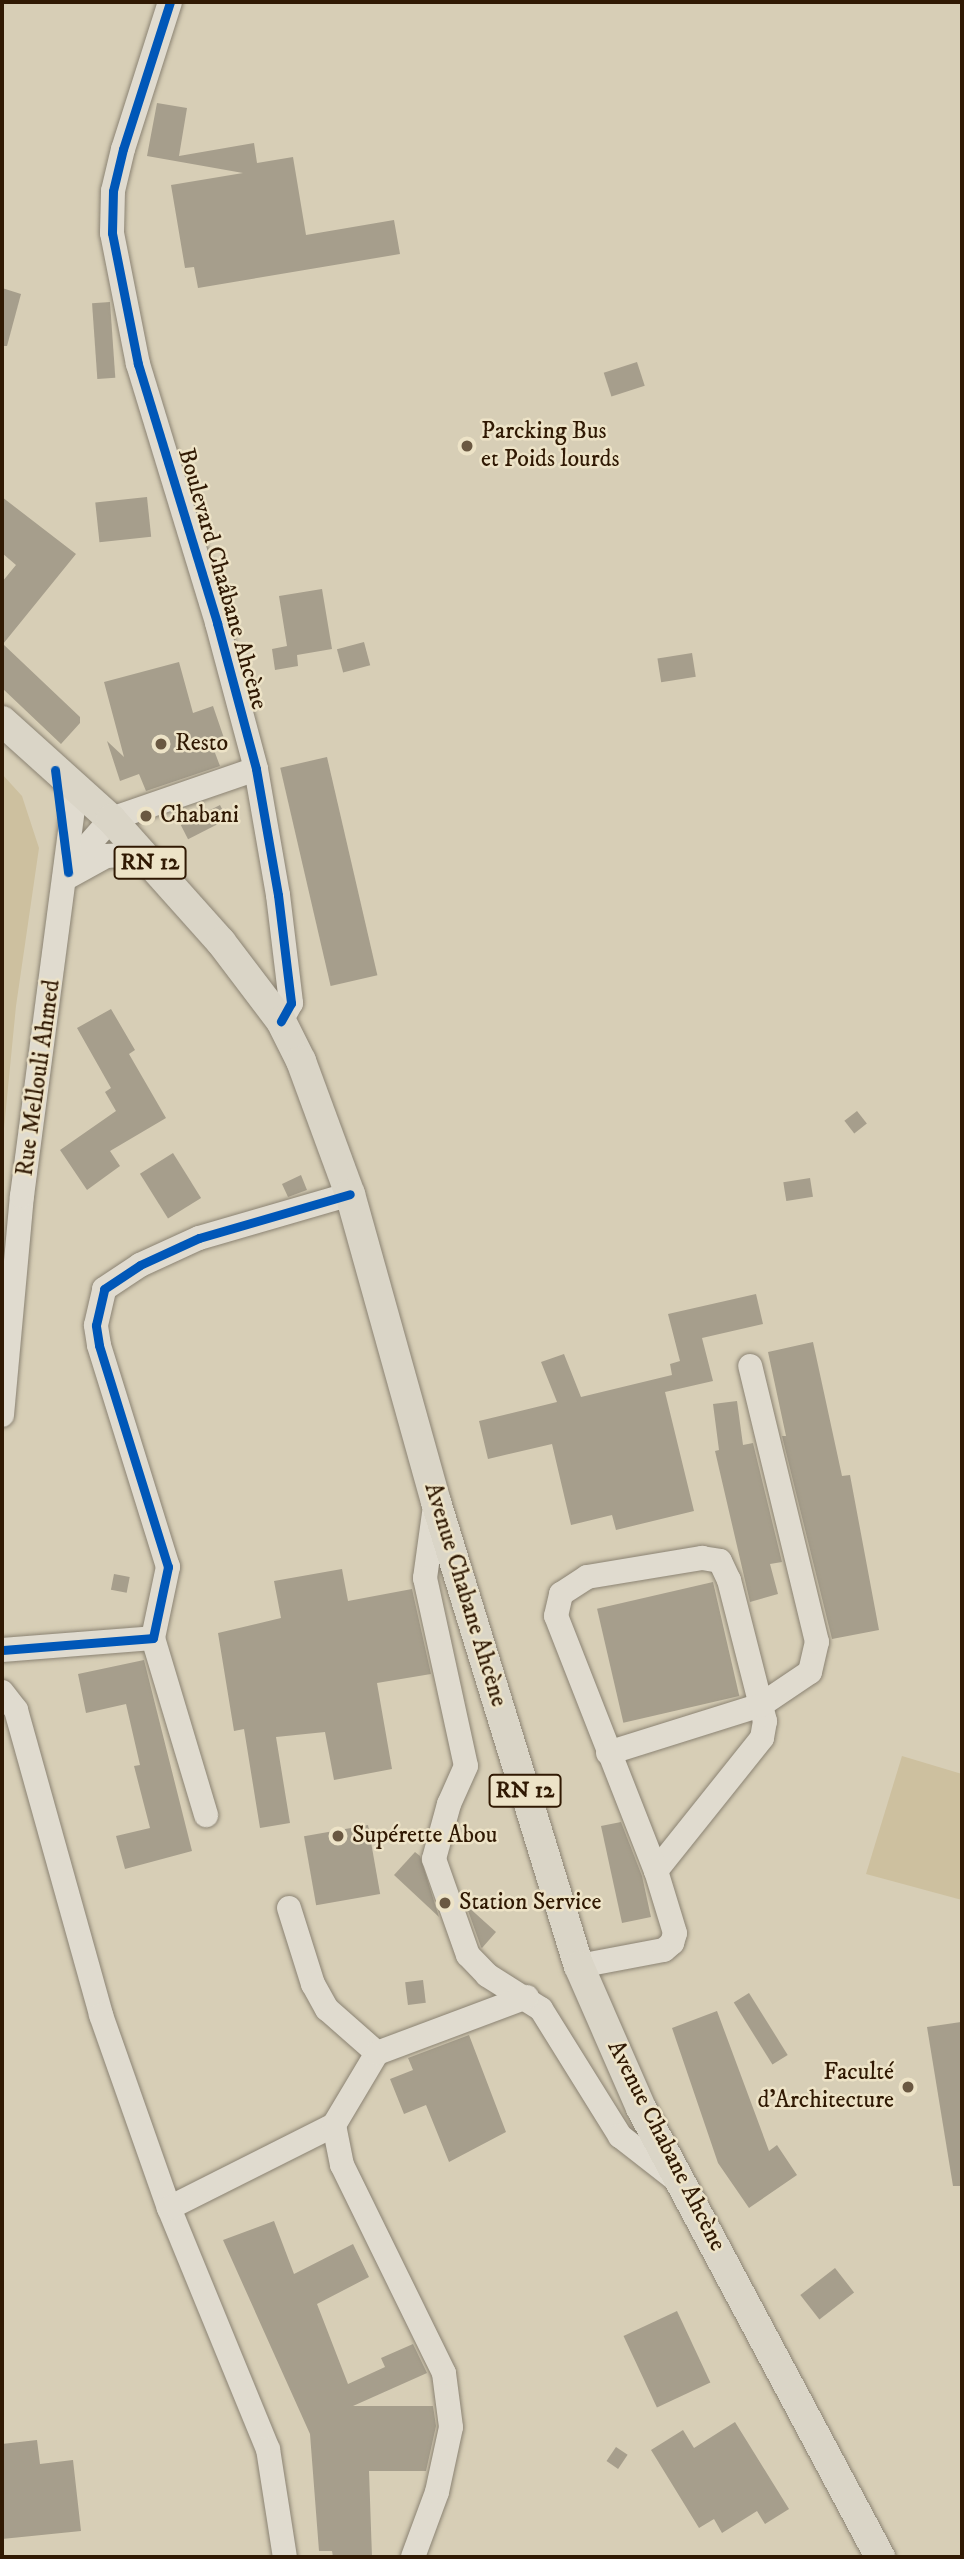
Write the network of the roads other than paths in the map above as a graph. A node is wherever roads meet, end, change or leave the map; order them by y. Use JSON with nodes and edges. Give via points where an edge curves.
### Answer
{"nodes":[{"id":1,"x":170,"y":2,"type":"edge"},
{"id":2,"x":2,"y":722,"type":"edge"},
{"id":3,"x":256,"y":769,"type":"junction"},
{"id":4,"x":66,"y":779,"type":"junction"},
{"id":5,"x":111,"y":819,"type":"junction"},
{"id":6,"x":142,"y":854,"type":"junction"},
{"id":7,"x":68,"y":872,"type":"junction"},
{"id":8,"x":281,"y":1021,"type":"junction"},
{"id":9,"x":350,"y":1194,"type":"junction"},
{"id":10,"x":750,"y":1366,"type":"dead end"},
{"id":11,"x":2,"y":1415,"type":"edge"},
{"id":12,"x":436,"y":1502,"type":"junction"},
{"id":13,"x":153,"y":1638,"type":"junction"},
{"id":14,"x":2,"y":1650,"type":"edge"},
{"id":15,"x":2,"y":1692,"type":"edge"},
{"id":16,"x":761,"y":1705,"type":"junction"},
{"id":17,"x":608,"y":1753,"type":"junction"},
{"id":18,"x":206,"y":1815,"type":"dead end"},
{"id":19,"x":656,"y":1871,"type":"junction"},
{"id":20,"x":289,"y":1908,"type":"dead end"},
{"id":21,"x":579,"y":1966,"type":"junction"},
{"id":22,"x":527,"y":1997,"type":"junction"},
{"id":23,"x":377,"y":2053,"type":"junction"},
{"id":24,"x":334,"y":2125,"type":"junction"},
{"id":25,"x":682,"y":2185,"type":"junction"},
{"id":26,"x":169,"y":2208,"type":"junction"},
{"id":27,"x":862,"y":2525,"type":"junction"},
{"id":28,"x":285,"y":2557,"type":"edge"},
{"id":29,"x":413,"y":2557,"type":"edge"},
{"id":30,"x":880,"y":2557,"type":"edge"},
{"id":31,"x":890,"y":2557,"type":"edge"}],
"edges":[{"from":1,"to":3,"type":"street","name":"Boulevard Chaâbane Ahcène","via":[[113,191],[117,276],[138,365]]},
{"from":2,"to":4,"type":"main road","name":"Avenue Chabane Ahcène","number":"RN 12"},
{"from":3,"to":5,"type":"street"},
{"from":3,"to":8,"type":"street","name":"Boulevard Chaâbane Ahcène","via":[[278,895],[290,1003]]},
{"from":4,"to":5,"type":"main road","name":"Avenue Chabane Ahcène","number":"RN 12"},
{"from":4,"to":7,"type":"street","name":"Rue Mellouli Ahmed"},
{"from":5,"to":6,"type":"main road","name":"Avenue Chabane Ahcène","number":"RN 12"},
{"from":5,"to":7,"type":"street"},
{"from":6,"to":7,"type":"street","via":[[106,856]]},
{"from":6,"to":8,"type":"main road","name":"Avenue Chabane Ahcène","number":"RN 12","via":[[221,942]]},
{"from":7,"to":11,"type":"street","name":"Rue Mellouli Ahmed","via":[[22,1196]]},
{"from":8,"to":9,"type":"main road","name":"Avenue Chabane Ahcène","number":"RN 12","via":[[302,1061]]},
{"from":9,"to":12,"type":"main road","name":"Avenue Chabane Ahcène","number":"RN 12"},
{"from":9,"to":13,"type":"street","via":[[199,1238],[140,1265],[104,1289],[96,1325],[99,1345],[168,1567]]},
{"from":10,"to":16,"type":"street","via":[[817,1642],[810,1672]]},
{"from":12,"to":21,"type":"main road","name":"Avenue Chabane Ahcène","number":"RN 12"},
{"from":12,"to":22,"type":"street","via":[[425,1578],[466,1766],[449,1804],[434,1859],[468,1955],[486,1975]]},
{"from":13,"to":14,"type":"street"},
{"from":13,"to":18,"type":"street"},
{"from":15,"to":26,"type":"street","via":[[16,1710],[101,2015]]},
{"from":16,"to":17,"type":"street"},
{"from":16,"to":17,"type":"street","via":[[720,1561],[702,1558],[587,1577],[561,1594],[556,1615]]},
{"from":16,"to":19,"type":"street","via":[[765,1721],[762,1738]]},
{"from":17,"to":19,"type":"street"},
{"from":19,"to":21,"type":"street","via":[[675,1933],[672,1943],[664,1950]]},
{"from":20,"to":23,"type":"street","via":[[313,1984],[327,2010]]},
{"from":21,"to":25,"type":"main road","name":"Avenue Chabane Ahcène","number":"RN 12","via":[[641,2108]]},
{"from":22,"to":23,"type":"street"},
{"from":22,"to":25,"type":"street","via":[[552,2023],[620,2136]]},
{"from":23,"to":24,"type":"street"},
{"from":24,"to":26,"type":"street"},
{"from":24,"to":29,"type":"street","via":[[342,2165],[444,2373],[451,2427],[437,2492]]},
{"from":25,"to":27,"type":"main road","name":"Avenue Chabane Ahcène","number":"RN 12"},
{"from":26,"to":28,"type":"street","via":[[268,2449]]},
{"from":27,"to":30,"type":"main road","number":"RN 12"},
{"from":27,"to":31,"type":"main road"}]}
